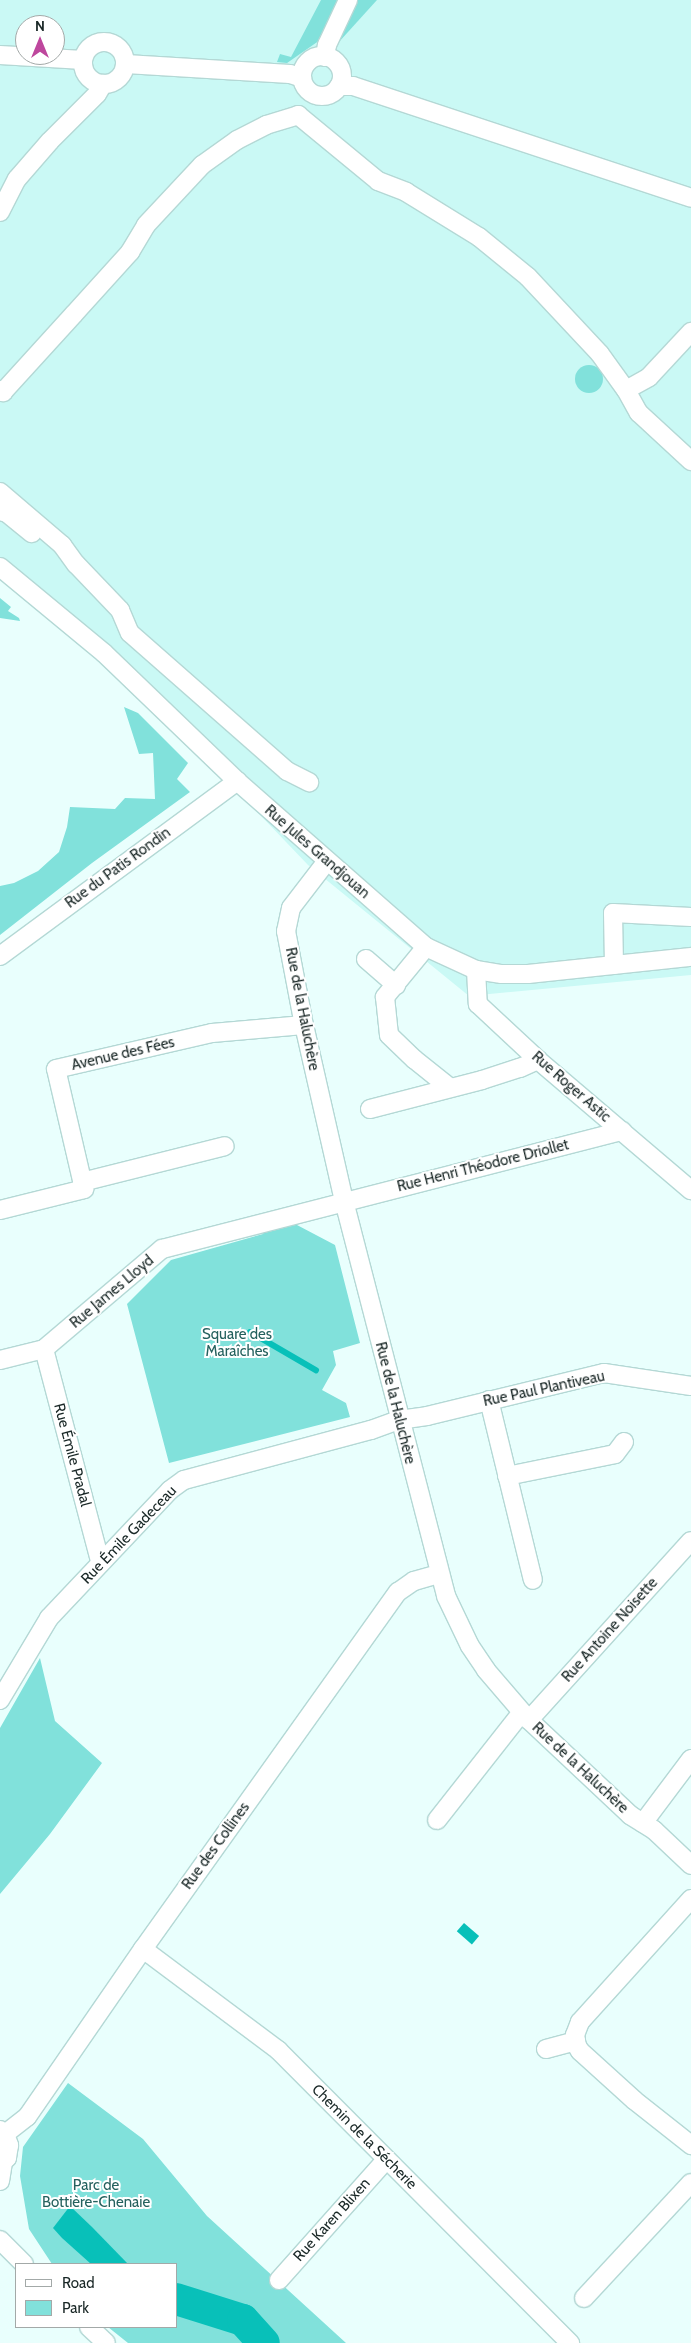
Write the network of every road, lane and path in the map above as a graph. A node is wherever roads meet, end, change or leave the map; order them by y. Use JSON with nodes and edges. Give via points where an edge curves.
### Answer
{"nodes":[{"id":1,"x":348,"y":0,"type":"edge"},
{"id":2,"x":0,"y":55,"type":"edge"},
{"id":3,"x":325,"y":57,"type":"junction"},
{"id":4,"x":84,"y":60,"type":"junction"},
{"id":5,"x":126,"y":64,"type":"junction"},
{"id":6,"x":103,"y":84,"type":"junction"},
{"id":7,"x":305,"y":85,"type":"junction"},
{"id":8,"x":339,"y":86,"type":"junction"},
{"id":9,"x":298,"y":115,"type":"junction"},
{"id":10,"x":691,"y":198,"type":"edge"},
{"id":11,"x":0,"y":212,"type":"edge"},
{"id":12,"x":691,"y":332,"type":"edge"},
{"id":13,"x":0,"y":390,"type":"edge"},
{"id":14,"x":626,"y":390,"type":"junction"},
{"id":15,"x":691,"y":461,"type":"edge"},
{"id":16,"x":0,"y":492,"type":"edge"},
{"id":17,"x":0,"y":511,"type":"edge"},
{"id":18,"x":76,"y":564,"type":"junction"},
{"id":19,"x":2,"y":570,"type":"edge"},
{"id":20,"x":236,"y":781,"type":"junction"},
{"id":21,"x":309,"y":782,"type":"dead end"},
{"id":22,"x":327,"y":861,"type":"junction"},
{"id":23,"x":691,"y":917,"type":"edge"},
{"id":24,"x":426,"y":947,"type":"junction"},
{"id":25,"x":0,"y":956,"type":"edge"},
{"id":26,"x":691,"y":957,"type":"edge"},
{"id":27,"x":366,"y":959,"type":"dead end"},
{"id":28,"x":614,"y":965,"type":"junction"},
{"id":29,"x":476,"y":970,"type":"junction"},
{"id":30,"x":396,"y":985,"type":"junction"},
{"id":31,"x":304,"y":1025,"type":"junction"},
{"id":32,"x":538,"y":1060,"type":"junction"},
{"id":33,"x":449,"y":1087,"type":"junction"},
{"id":34,"x":370,"y":1109,"type":"dead end"},
{"id":35,"x":622,"y":1131,"type":"junction"},
{"id":36,"x":225,"y":1146,"type":"dead end"},
{"id":37,"x":82,"y":1182,"type":"junction"},
{"id":38,"x":691,"y":1190,"type":"edge"},
{"id":39,"x":344,"y":1201,"type":"junction"},
{"id":40,"x":0,"y":1210,"type":"edge"},
{"id":41,"x":44,"y":1349,"type":"junction"},
{"id":42,"x":0,"y":1360,"type":"edge"},
{"id":43,"x":691,"y":1386,"type":"edge"},
{"id":44,"x":489,"y":1400,"type":"junction"},
{"id":45,"x":399,"y":1420,"type":"junction"},
{"id":46,"x":624,"y":1442,"type":"dead end"},
{"id":47,"x":506,"y":1476,"type":"junction"},
{"id":48,"x":691,"y":1541,"type":"edge"},
{"id":49,"x":100,"y":1562,"type":"junction"},
{"id":50,"x":439,"y":1574,"type":"junction"},
{"id":51,"x":532,"y":1580,"type":"dead end"},
{"id":52,"x":0,"y":1700,"type":"edge"},
{"id":53,"x":525,"y":1716,"type":"junction"},
{"id":54,"x":691,"y":1759,"type":"edge"},
{"id":55,"x":437,"y":1820,"type":"dead end"},
{"id":56,"x":643,"y":1823,"type":"junction"},
{"id":57,"x":691,"y":1865,"type":"edge"},
{"id":58,"x":691,"y":1899,"type":"edge"},
{"id":59,"x":143,"y":1948,"type":"junction"},
{"id":60,"x":576,"y":2041,"type":"junction"},
{"id":61,"x":546,"y":2049,"type":"dead end"},
{"id":62,"x":2,"y":2132,"type":"edge"},
{"id":63,"x":691,"y":2145,"type":"edge"},
{"id":64,"x":386,"y":2160,"type":"junction"},
{"id":65,"x":1,"y":2163,"type":"edge"},
{"id":66,"x":0,"y":2181,"type":"edge"},
{"id":67,"x":691,"y":2182,"type":"edge"},
{"id":68,"x":0,"y":2240,"type":"edge"},
{"id":69,"x":23,"y":2263,"type":"edge"},
{"id":70,"x":279,"y":2280,"type":"dead end"},
{"id":71,"x":584,"y":2298,"type":"dead end"},
{"id":72,"x":89,"y":2328,"type":"edge"},
{"id":73,"x":106,"y":2343,"type":"edge"},
{"id":74,"x":570,"y":2343,"type":"edge"}],
"edges":[{"from":1,"to":3,"type":"street","via":[[327,45]]},
{"from":2,"to":4,"type":"street"},
{"from":3,"to":7,"type":"street","via":[[312,59],[305,65]]},
{"from":3,"to":8,"type":"street","via":[[339,66]]},
{"from":4,"to":5,"type":"street","via":[[91,46],[105,42],[121,50]]},
{"from":4,"to":6,"type":"street","via":[[86,73]]},
{"from":5,"to":6,"type":"street","via":[[117,80]]},
{"from":5,"to":7,"type":"street","via":[[290,74]]},
{"from":6,"to":11,"type":"street","via":[[17,179]]},
{"from":7,"to":8,"type":"street","via":[[318,95],[328,95]]},
{"from":7,"to":9,"type":"street"},
{"from":8,"to":10,"type":"street","via":[[353,86]]},
{"from":9,"to":13,"type":"street","via":[[266,125],[236,140],[202,165],[146,225],[130,252],[2,392]]},
{"from":9,"to":14,"type":"street","via":[[378,181],[406,192],[479,237],[528,277],[600,354]]},
{"from":12,"to":14,"type":"street","via":[[648,377]]},
{"from":14,"to":15,"type":"street","via":[[639,413]]},
{"from":16,"to":18,"type":"street","via":[[62,545]]},
{"from":17,"to":18,"type":"street"},
{"from":18,"to":21,"type":"street","via":[[120,610],[130,633],[287,771]]},
{"from":19,"to":20,"type":"street","name":"Rue Jules Grandjouan","via":[[104,653]]},
{"from":20,"to":22,"type":"street","name":"Rue Jules Grandjouan"},
{"from":20,"to":25,"type":"street","name":"Rue du Patis Rondin"},
{"from":22,"to":24,"type":"street","name":"Rue Jules Grandjouan"},
{"from":22,"to":31,"type":"street","name":"Rue de la Haluchère","via":[[291,908],[286,931]]},
{"from":23,"to":28,"type":"street","via":[[613,913]]},
{"from":24,"to":29,"type":"street","name":"Rue Jules Grandjouan"},
{"from":24,"to":30,"type":"street"},
{"from":26,"to":28,"type":"street","name":"Rue Jules Grandjouan"},
{"from":27,"to":30,"type":"street"},
{"from":28,"to":29,"type":"street","name":"Rue Jules Grandjouan","via":[[528,974]]},
{"from":29,"to":32,"type":"street","name":"Rue Roger Astic","via":[[478,1004]]},
{"from":30,"to":33,"type":"street","via":[[385,997],[388,1035]]},
{"from":31,"to":37,"type":"street","name":"Avenue des Fées","via":[[212,1033],[56,1069]]},
{"from":31,"to":39,"type":"street","name":"Rue de la Haluchère"},
{"from":32,"to":33,"type":"street"},
{"from":32,"to":35,"type":"street","name":"Rue Roger Astic"},
{"from":33,"to":34,"type":"street"},
{"from":35,"to":38,"type":"street","name":"Rue Roger Astic"},
{"from":35,"to":39,"type":"street","name":"Rue Henri Théodore Driollet"},
{"from":36,"to":37,"type":"street"},
{"from":37,"to":40,"type":"street","via":[[84,1189]]},
{"from":39,"to":41,"type":"street","name":"Rue James Lloyd","via":[[162,1250]]},
{"from":39,"to":45,"type":"street","name":"Rue de la Haluchère"},
{"from":41,"to":42,"type":"street","name":"Rue James Lloyd"},
{"from":41,"to":49,"type":"street","name":"Rue Émile Pradal"},
{"from":43,"to":44,"type":"street","name":"Rue Paul Plantiveau","via":[[604,1373]]},
{"from":44,"to":45,"type":"street","name":"Rue Paul Plantiveau"},
{"from":44,"to":47,"type":"street"},
{"from":45,"to":49,"type":"street","name":"Rue Émile Gadeceau","via":[[184,1480],[170,1490]]},
{"from":45,"to":50,"type":"street","name":"Rue de la Haluchère"},
{"from":46,"to":47,"type":"street","via":[[615,1454]]},
{"from":47,"to":51,"type":"street"},
{"from":48,"to":53,"type":"street","name":"Rue Antoine Noisette"},
{"from":49,"to":52,"type":"street","name":"Rue Émile Gadeceau","via":[[49,1618]]},
{"from":50,"to":53,"type":"street","name":"Rue de la Haluchère","via":[[455,1618],[470,1646]]},
{"from":50,"to":59,"type":"street","name":"Rue des Collines","via":[[414,1581],[398,1592]]},
{"from":53,"to":55,"type":"street","name":"Rue Antoine Noisette"},
{"from":53,"to":56,"type":"street","name":"Rue de la Haluchère","via":[[630,1815]]},
{"from":54,"to":56,"type":"street"},
{"from":56,"to":57,"type":"street","name":"Rue de la Haluchère"},
{"from":58,"to":60,"type":"street","via":[[580,2022],[576,2028]]},
{"from":59,"to":62,"type":"street","name":"Rue des Collines","via":[[27,2117]]},
{"from":59,"to":64,"type":"street","name":"Chemin de la Sécherie","via":[[278,2050]]},
{"from":60,"to":61,"type":"street"},
{"from":60,"to":63,"type":"street","via":[[580,2051],[634,2100]]},
{"from":62,"to":65,"type":"street","via":[[9,2146]]},
{"from":64,"to":70,"type":"street","name":"Rue Karen Blixen"},
{"from":64,"to":74,"type":"street","name":"Chemin de la Sécherie"},
{"from":65,"to":66,"type":"street"},
{"from":67,"to":71,"type":"street"},
{"from":68,"to":69,"type":"street"},
{"from":72,"to":73,"type":"street"}]}
